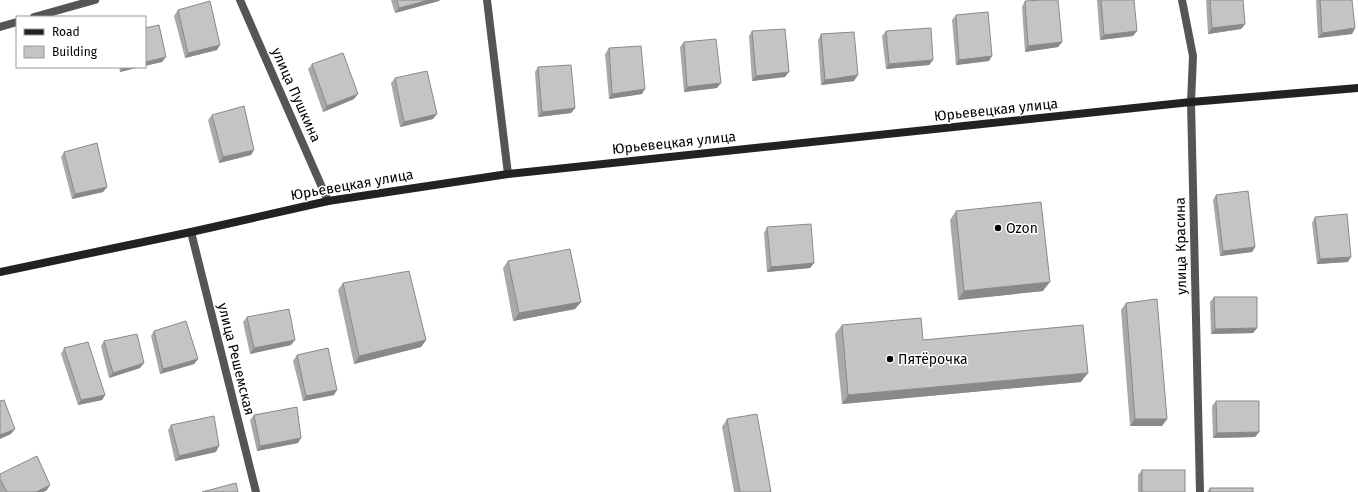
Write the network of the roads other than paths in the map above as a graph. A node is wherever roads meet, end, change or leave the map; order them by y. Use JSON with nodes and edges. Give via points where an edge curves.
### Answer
{"nodes":[{"id":1,"x":95,"y":0,"type":"edge"},
{"id":2,"x":240,"y":0,"type":"edge"},
{"id":3,"x":486,"y":0,"type":"edge"},
{"id":4,"x":1182,"y":0,"type":"edge"},
{"id":5,"x":38,"y":16,"type":"edge"},
{"id":6,"x":16,"y":22,"type":"edge"},
{"id":7,"x":0,"y":26,"type":"edge"},
{"id":8,"x":1358,"y":88,"type":"edge"},
{"id":9,"x":1191,"y":102,"type":"junction"},
{"id":10,"x":508,"y":174,"type":"junction"},
{"id":11,"x":328,"y":201,"type":"junction"},
{"id":12,"x":191,"y":232,"type":"junction"},
{"id":13,"x":0,"y":272,"type":"edge"},
{"id":14,"x":256,"y":492,"type":"edge"},
{"id":15,"x":1200,"y":492,"type":"edge"}],
"edges":[{"from":1,"to":5,"type":"street"},
{"from":2,"to":11,"type":"street","name":"улица Пушкина"},
{"from":3,"to":10,"type":"street"},
{"from":4,"to":9,"type":"street","name":"улица Красина","via":[[1193,56]]},
{"from":6,"to":7,"type":"street"},
{"from":8,"to":9,"type":"main road","name":"Юрьевецкая улица"},
{"from":9,"to":10,"type":"main road","name":"Юрьевецкая улица"},
{"from":9,"to":15,"type":"street","name":"улица Красина"},
{"from":10,"to":11,"type":"main road","name":"Юрьевецкая улица"},
{"from":11,"to":12,"type":"main road","name":"Юрьевецкая улица"},
{"from":12,"to":13,"type":"main road","name":"Юрьевецкая улица"},
{"from":12,"to":14,"type":"street","name":"улица Решемская"}]}
